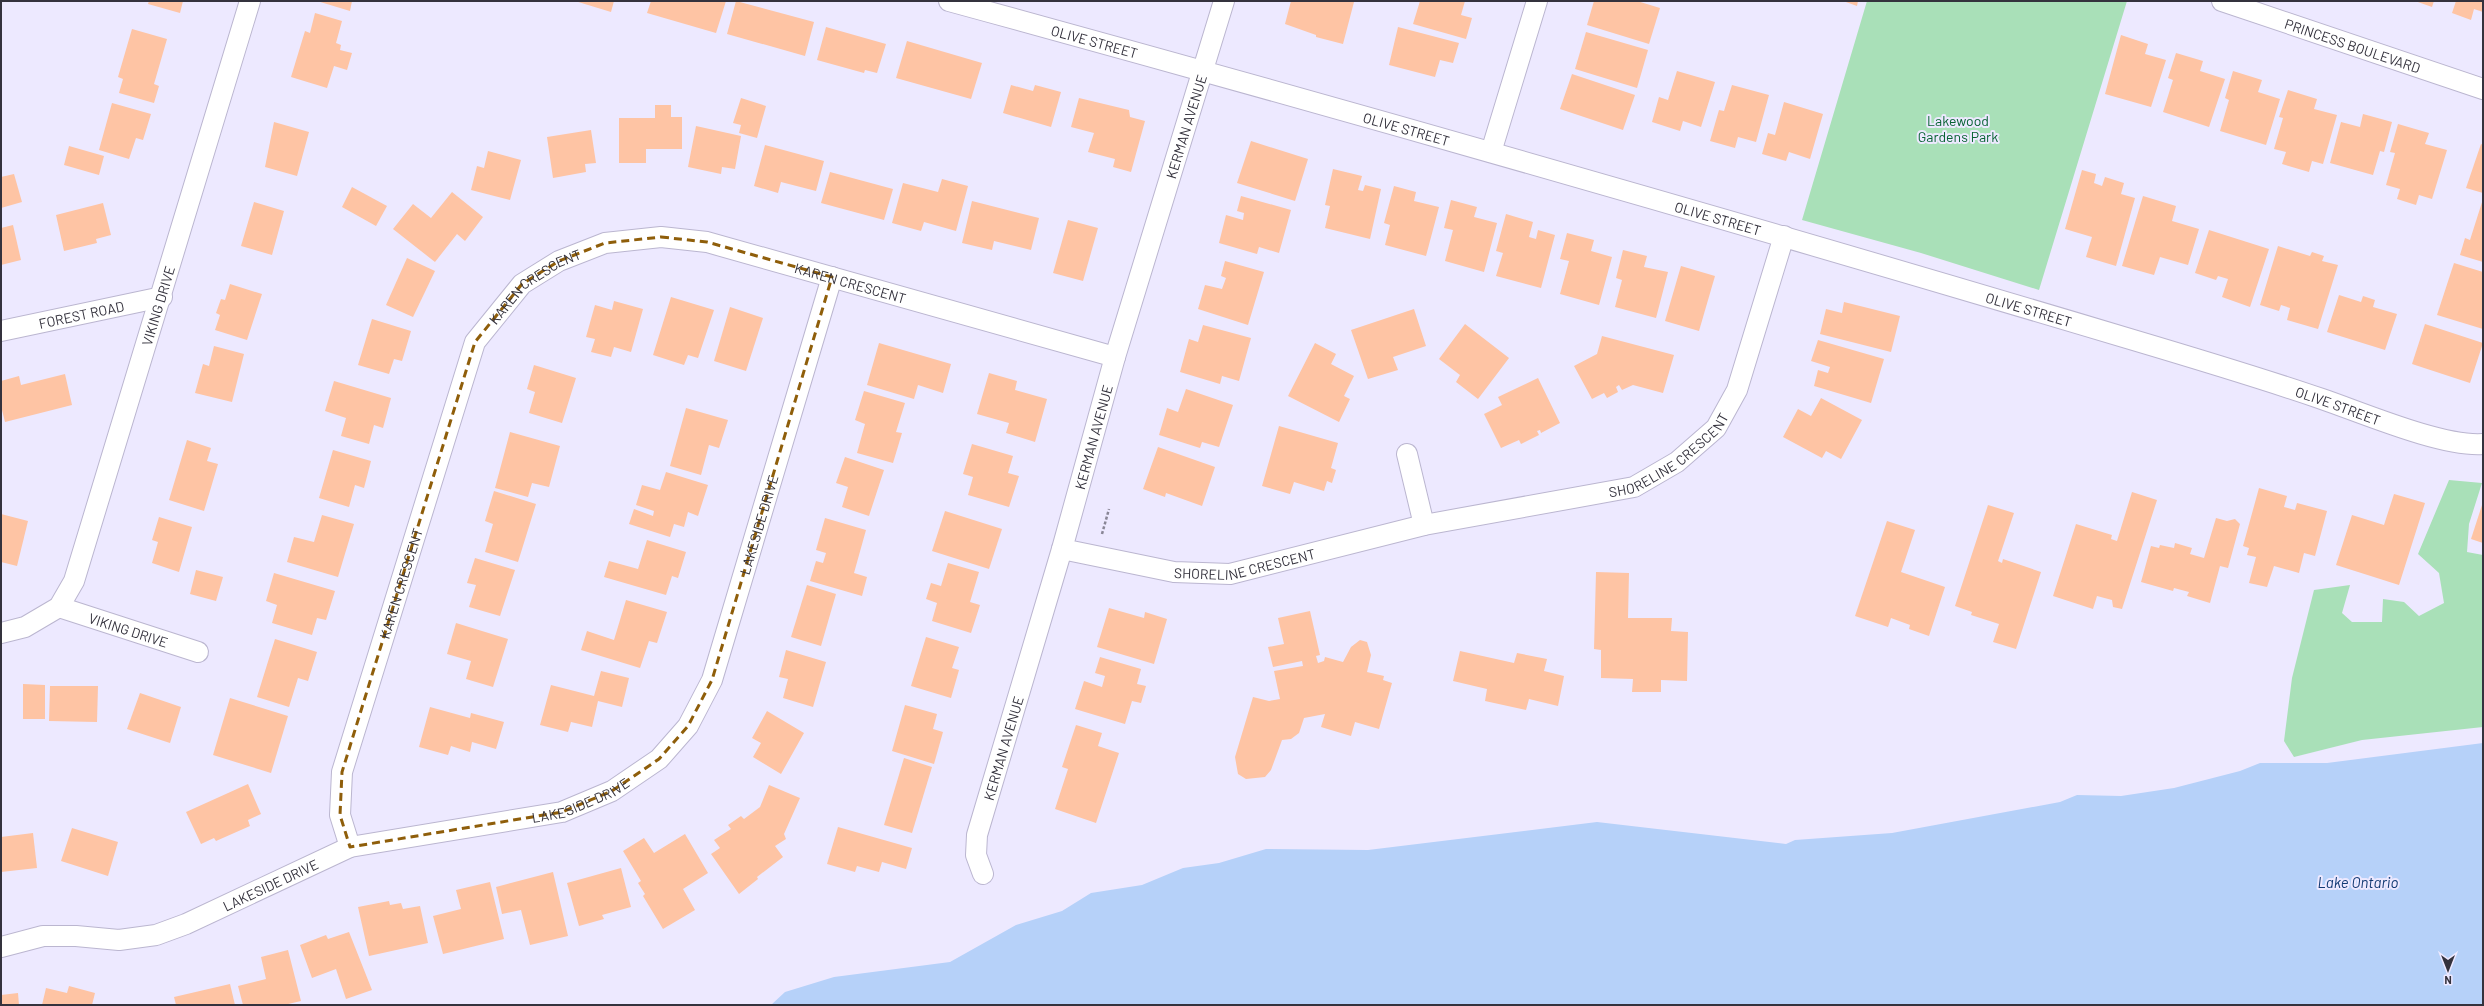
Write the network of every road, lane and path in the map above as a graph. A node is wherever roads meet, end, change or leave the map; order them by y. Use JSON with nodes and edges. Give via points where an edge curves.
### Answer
{"nodes":[{"id":1,"x":250,"y":1,"type":"edge"},
{"id":2,"x":949,"y":1,"type":"edge"},
{"id":3,"x":1224,"y":1,"type":"edge"},
{"id":4,"x":1537,"y":1,"type":"edge"},
{"id":5,"x":2222,"y":1,"type":"edge"},
{"id":6,"x":1204,"y":71,"type":"junction"},
{"id":7,"x":2483,"y":89,"type":"edge"},
{"id":8,"x":1491,"y":152,"type":"junction"},
{"id":9,"x":1784,"y":236,"type":"junction"},
{"id":10,"x":832,"y":277,"type":"junction"},
{"id":11,"x":162,"y":297,"type":"junction"},
{"id":12,"x":1,"y":332,"type":"edge"},
{"id":13,"x":1115,"y":357,"type":"junction"},
{"id":14,"x":2483,"y":444,"type":"edge"},
{"id":15,"x":1407,"y":454,"type":"dead end"},
{"id":16,"x":1424,"y":525,"type":"junction"},
{"id":17,"x":1062,"y":549,"type":"junction"},
{"id":18,"x":59,"y":607,"type":"junction"},
{"id":19,"x":1,"y":633,"type":"edge"},
{"id":20,"x":198,"y":652,"type":"dead end"},
{"id":21,"x":350,"y":847,"type":"junction"},
{"id":22,"x":983,"y":874,"type":"dead end"},
{"id":23,"x":1,"y":947,"type":"edge"}],
"edges":[{"from":1,"to":11,"type":"street","name":"VIKING DRIVE"},
{"from":2,"to":6,"type":"street","name":"OLIVE STREET"},
{"from":3,"to":6,"type":"street","name":"KERMAN AVENUE"},
{"from":4,"to":8,"type":"street"},
{"from":5,"to":7,"type":"street","name":"PRINCESS BOULEVARD"},
{"from":6,"to":8,"type":"street","name":"OLIVE STREET"},
{"from":6,"to":13,"type":"street","name":"KERMAN AVENUE"},
{"from":8,"to":9,"type":"street","name":"OLIVE STREET"},
{"from":9,"to":14,"type":"street","name":"OLIVE STREET","via":[[2244,372],[2414,431],[2468,445]]},
{"from":9,"to":16,"type":"street","name":"SHORELINE CRESCENT","via":[[1737,390],[1716,428],[1677,462],[1634,487]]},
{"from":10,"to":13,"type":"street","name":"KAREN CRESCENT"},
{"from":10,"to":21,"type":"street","name":"LAKESIDE DRIVE","via":[[712,680],[688,726],[659,760],[612,791],[562,812]]},
{"from":10,"to":21,"type":"street","name":"KAREN CRESCENT","via":[[707,242],[661,237],[605,243],[559,261],[522,284],[475,342],[344,765],[340,815]]},
{"from":11,"to":12,"type":"street","name":"FOREST ROAD"},
{"from":11,"to":18,"type":"street","name":"VIKING DRIVE","via":[[74,581]]},
{"from":13,"to":17,"type":"street","name":"KERMAN AVENUE"},
{"from":15,"to":16,"type":"street"},
{"from":16,"to":17,"type":"street","name":"SHORELINE CRESCENT","via":[[1230,574],[1174,572]]},
{"from":17,"to":22,"type":"street","name":"KERMAN AVENUE","via":[[977,835],[976,855]]},
{"from":18,"to":19,"type":"street","name":"VIKING DRIVE","via":[[25,627]]},
{"from":18,"to":20,"type":"street","name":"VIKING DRIVE"},
{"from":21,"to":23,"type":"street","name":"LAKESIDE DRIVE","via":[[186,924],[156,935],[119,940],[43,936]]}]}
